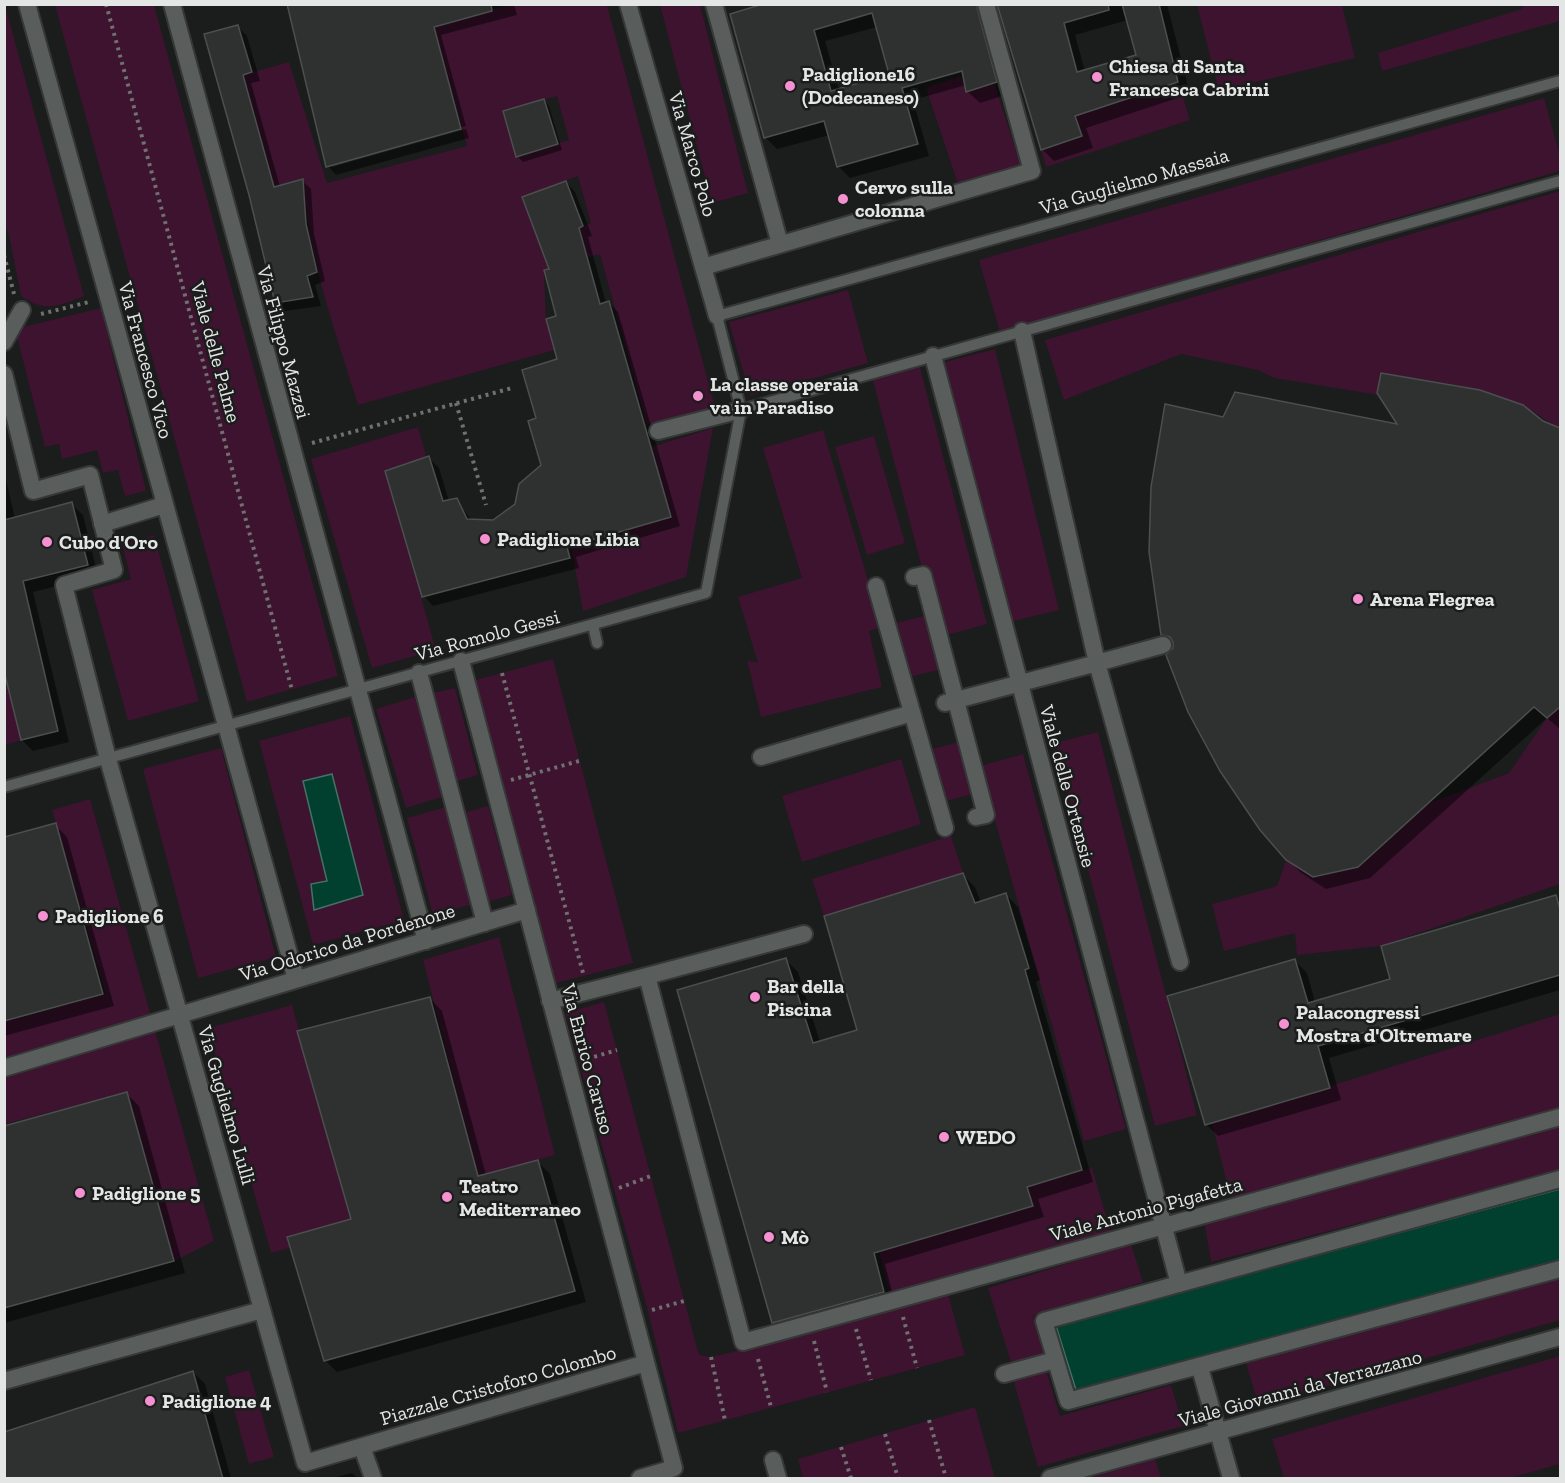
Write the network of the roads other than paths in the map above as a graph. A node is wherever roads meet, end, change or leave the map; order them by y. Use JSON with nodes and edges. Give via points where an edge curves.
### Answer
{"nodes":[{"id":1,"x":27,"y":4,"type":"edge"},
{"id":2,"x":172,"y":4,"type":"edge"},
{"id":3,"x":628,"y":4,"type":"edge"},
{"id":4,"x":714,"y":4,"type":"edge"},
{"id":5,"x":986,"y":4,"type":"edge"},
{"id":6,"x":1560,"y":81,"type":"edge"},
{"id":7,"x":1560,"y":181,"type":"edge"},
{"id":8,"x":780,"y":244,"type":"junction"},
{"id":9,"x":703,"y":267,"type":"junction"},
{"id":10,"x":22,"y":310,"type":"road end"},
{"id":11,"x":717,"y":316,"type":"junction"},
{"id":12,"x":1022,"y":331,"type":"junction"},
{"id":13,"x":4,"y":342,"type":"edge"},
{"id":14,"x":933,"y":356,"type":"junction"},
{"id":15,"x":4,"y":374,"type":"edge"},
{"id":16,"x":741,"y":410,"type":"junction"},
{"id":17,"x":658,"y":431,"type":"dead end"},
{"id":18,"x":164,"y":506,"type":"junction"},
{"id":19,"x":102,"y":524,"type":"junction"},
{"id":20,"x":593,"y":625,"type":"junction"},
{"id":21,"x":597,"y":643,"type":"dead end"},
{"id":22,"x":1163,"y":645,"type":"dead end"},
{"id":23,"x":461,"y":661,"type":"junction"},
{"id":24,"x":1097,"y":663,"type":"junction"},
{"id":25,"x":418,"y":673,"type":"junction"},
{"id":26,"x":1019,"y":682,"type":"junction"},
{"id":27,"x":358,"y":690,"type":"junction"},
{"id":28,"x":932,"y":707,"type":"junction"},
{"id":29,"x":225,"y":726,"type":"junction"},
{"id":30,"x":761,"y":757,"type":"dead end"},
{"id":31,"x":108,"y":759,"type":"junction"},
{"id":32,"x":4,"y":788,"type":"edge"},
{"id":33,"x":527,"y":910,"type":"junction"},
{"id":34,"x":485,"y":923,"type":"junction"},
{"id":35,"x":804,"y":933,"type":"dead end"},
{"id":36,"x":426,"y":940,"type":"junction"},
{"id":37,"x":1180,"y":962,"type":"dead end"},
{"id":38,"x":647,"y":976,"type":"junction"},
{"id":39,"x":296,"y":979,"type":"junction"},
{"id":40,"x":550,"y":1001,"type":"junction"},
{"id":41,"x":179,"y":1013,"type":"junction"},
{"id":42,"x":4,"y":1068,"type":"edge"},
{"id":43,"x":1560,"y":1117,"type":"edge"},
{"id":44,"x":1560,"y":1179,"type":"edge"},
{"id":45,"x":1162,"y":1227,"type":"junction"},
{"id":46,"x":1560,"y":1269,"type":"edge"},
{"id":47,"x":1179,"y":1284,"type":"junction"},
{"id":48,"x":262,"y":1310,"type":"junction"},
{"id":49,"x":1560,"y":1337,"type":"edge"},
{"id":50,"x":1055,"y":1360,"type":"junction"},
{"id":51,"x":646,"y":1364,"type":"junction"},
{"id":52,"x":1200,"y":1368,"type":"junction"},
{"id":53,"x":1005,"y":1374,"type":"dead end"},
{"id":54,"x":4,"y":1381,"type":"edge"},
{"id":55,"x":1219,"y":1431,"type":"junction"},
{"id":56,"x":362,"y":1448,"type":"junction"},
{"id":57,"x":773,"y":1460,"type":"dead end"},
{"id":58,"x":305,"y":1462,"type":"joint"},
{"id":59,"x":372,"y":1479,"type":"edge"},
{"id":60,"x":640,"y":1479,"type":"edge"},
{"id":61,"x":778,"y":1479,"type":"edge"},
{"id":62,"x":1050,"y":1479,"type":"edge"},
{"id":63,"x":1231,"y":1479,"type":"edge"}],
"edges":[{"from":1,"to":18,"type":"street","name":"Via Francesco Vico"},
{"from":2,"to":27,"type":"street","name":"Via Filippo Mazzei"},
{"from":3,"to":9,"type":"street","name":"Via Marco Polo"},
{"from":4,"to":8,"type":"street"},
{"from":5,"to":8,"type":"street","via":[[1032,171]]},
{"from":6,"to":11,"type":"lane","name":"Via Guglielmo Massaia"},
{"from":7,"to":12,"type":"lane"},
{"from":8,"to":9,"type":"street"},
{"from":9,"to":11,"type":"street","name":"Via Marco Polo"},
{"from":10,"to":13,"type":"street"},
{"from":11,"to":16,"type":"lane","name":"Via Romolo Gessi"},
{"from":12,"to":14,"type":"lane"},
{"from":12,"to":24,"type":"street"},
{"from":14,"to":16,"type":"lane"},
{"from":14,"to":26,"type":"street","name":"Viale delle Ortensie"},
{"from":15,"to":19,"type":"street","via":[[33,491],[90,475]]},
{"from":16,"to":17,"type":"street"},
{"from":16,"to":20,"type":"lane","name":"Via Romolo Gessi","via":[[706,593]]},
{"from":18,"to":19,"type":"street"},
{"from":18,"to":29,"type":"street","name":"Via Francesco Vico"},
{"from":19,"to":31,"type":"street","name":"Via Guglielmo Lulli","via":[[114,570],[64,585]]},
{"from":20,"to":21,"type":"lane"},
{"from":20,"to":23,"type":"lane","name":"Via Romolo Gessi"},
{"from":22,"to":24,"type":"street"},
{"from":23,"to":25,"type":"lane","name":"Via Romolo Gessi"},
{"from":23,"to":33,"type":"street","name":"Via Enrico Caruso"},
{"from":24,"to":26,"type":"street"},
{"from":24,"to":37,"type":"street"},
{"from":25,"to":27,"type":"lane","name":"Via Romolo Gessi"},
{"from":25,"to":34,"type":"street"},
{"from":26,"to":28,"type":"street"},
{"from":26,"to":45,"type":"street","name":"Viale delle Ortensie"},
{"from":27,"to":29,"type":"lane","name":"Via Romolo Gessi"},
{"from":27,"to":36,"type":"street","name":"Via Filippo Mazzei"},
{"from":28,"to":28,"type":"street","via":[[986,815],[961,823]]},
{"from":28,"to":28,"type":"street","via":[[922,575],[894,582]]},
{"from":28,"to":30,"type":"street"},
{"from":29,"to":31,"type":"lane","name":"Via Romolo Gessi"},
{"from":29,"to":39,"type":"street","name":"Via Francesco Vico"},
{"from":31,"to":32,"type":"lane","name":"Via Romolo Gessi"},
{"from":31,"to":41,"type":"street","name":"Via Guglielmo Lulli"},
{"from":33,"to":34,"type":"street","name":"Via Odorico da Pordenone"},
{"from":33,"to":40,"type":"street","name":"Via Enrico Caruso"},
{"from":34,"to":36,"type":"street","name":"Via Odorico da Pordenone"},
{"from":35,"to":38,"type":"street"},
{"from":36,"to":39,"type":"street","name":"Via Odorico da Pordenone"},
{"from":38,"to":40,"type":"street"},
{"from":38,"to":45,"type":"street","name":"Viale Antonio Pigafetta","via":[[743,1342]]},
{"from":39,"to":41,"type":"street","name":"Via Odorico da Pordenone"},
{"from":40,"to":51,"type":"street","name":"Via Enrico Caruso"},
{"from":41,"to":42,"type":"street","name":"Via Odorico da Pordenone"},
{"from":41,"to":48,"type":"street","name":"Via Guglielmo Lulli"},
{"from":43,"to":45,"type":"street","name":"Viale Antonio Pigafetta"},
{"from":44,"to":47,"type":"street"},
{"from":45,"to":47,"type":"street","name":"Viale delle Ortensie"},
{"from":46,"to":52,"type":"street"},
{"from":47,"to":50,"type":"street","via":[[1044,1321]]},
{"from":48,"to":54,"type":"street"},
{"from":48,"to":58,"type":"street","name":"Via Guglielmo Lulli"},
{"from":49,"to":55,"type":"street","name":"Viale Giovanni da Verrazzano"},
{"from":50,"to":52,"type":"street","via":[[1068,1401]]},
{"from":50,"to":53,"type":"street"},
{"from":51,"to":56,"type":"street","name":"Piazzale Cristoforo Colombo"},
{"from":51,"to":60,"type":"street","name":"Via Enrico Caruso","via":[[674,1468]]},
{"from":52,"to":55,"type":"street"},
{"from":55,"to":62,"type":"street","name":"Viale Giovanni da Verrazzano"},
{"from":55,"to":63,"type":"street"},
{"from":56,"to":58,"type":"street","name":"Piazzale Cristoforo Colombo"},
{"from":56,"to":59,"type":"street","name":"Piazzale Cristoforo Colombo"},
{"from":57,"to":61,"type":"street"}]}
